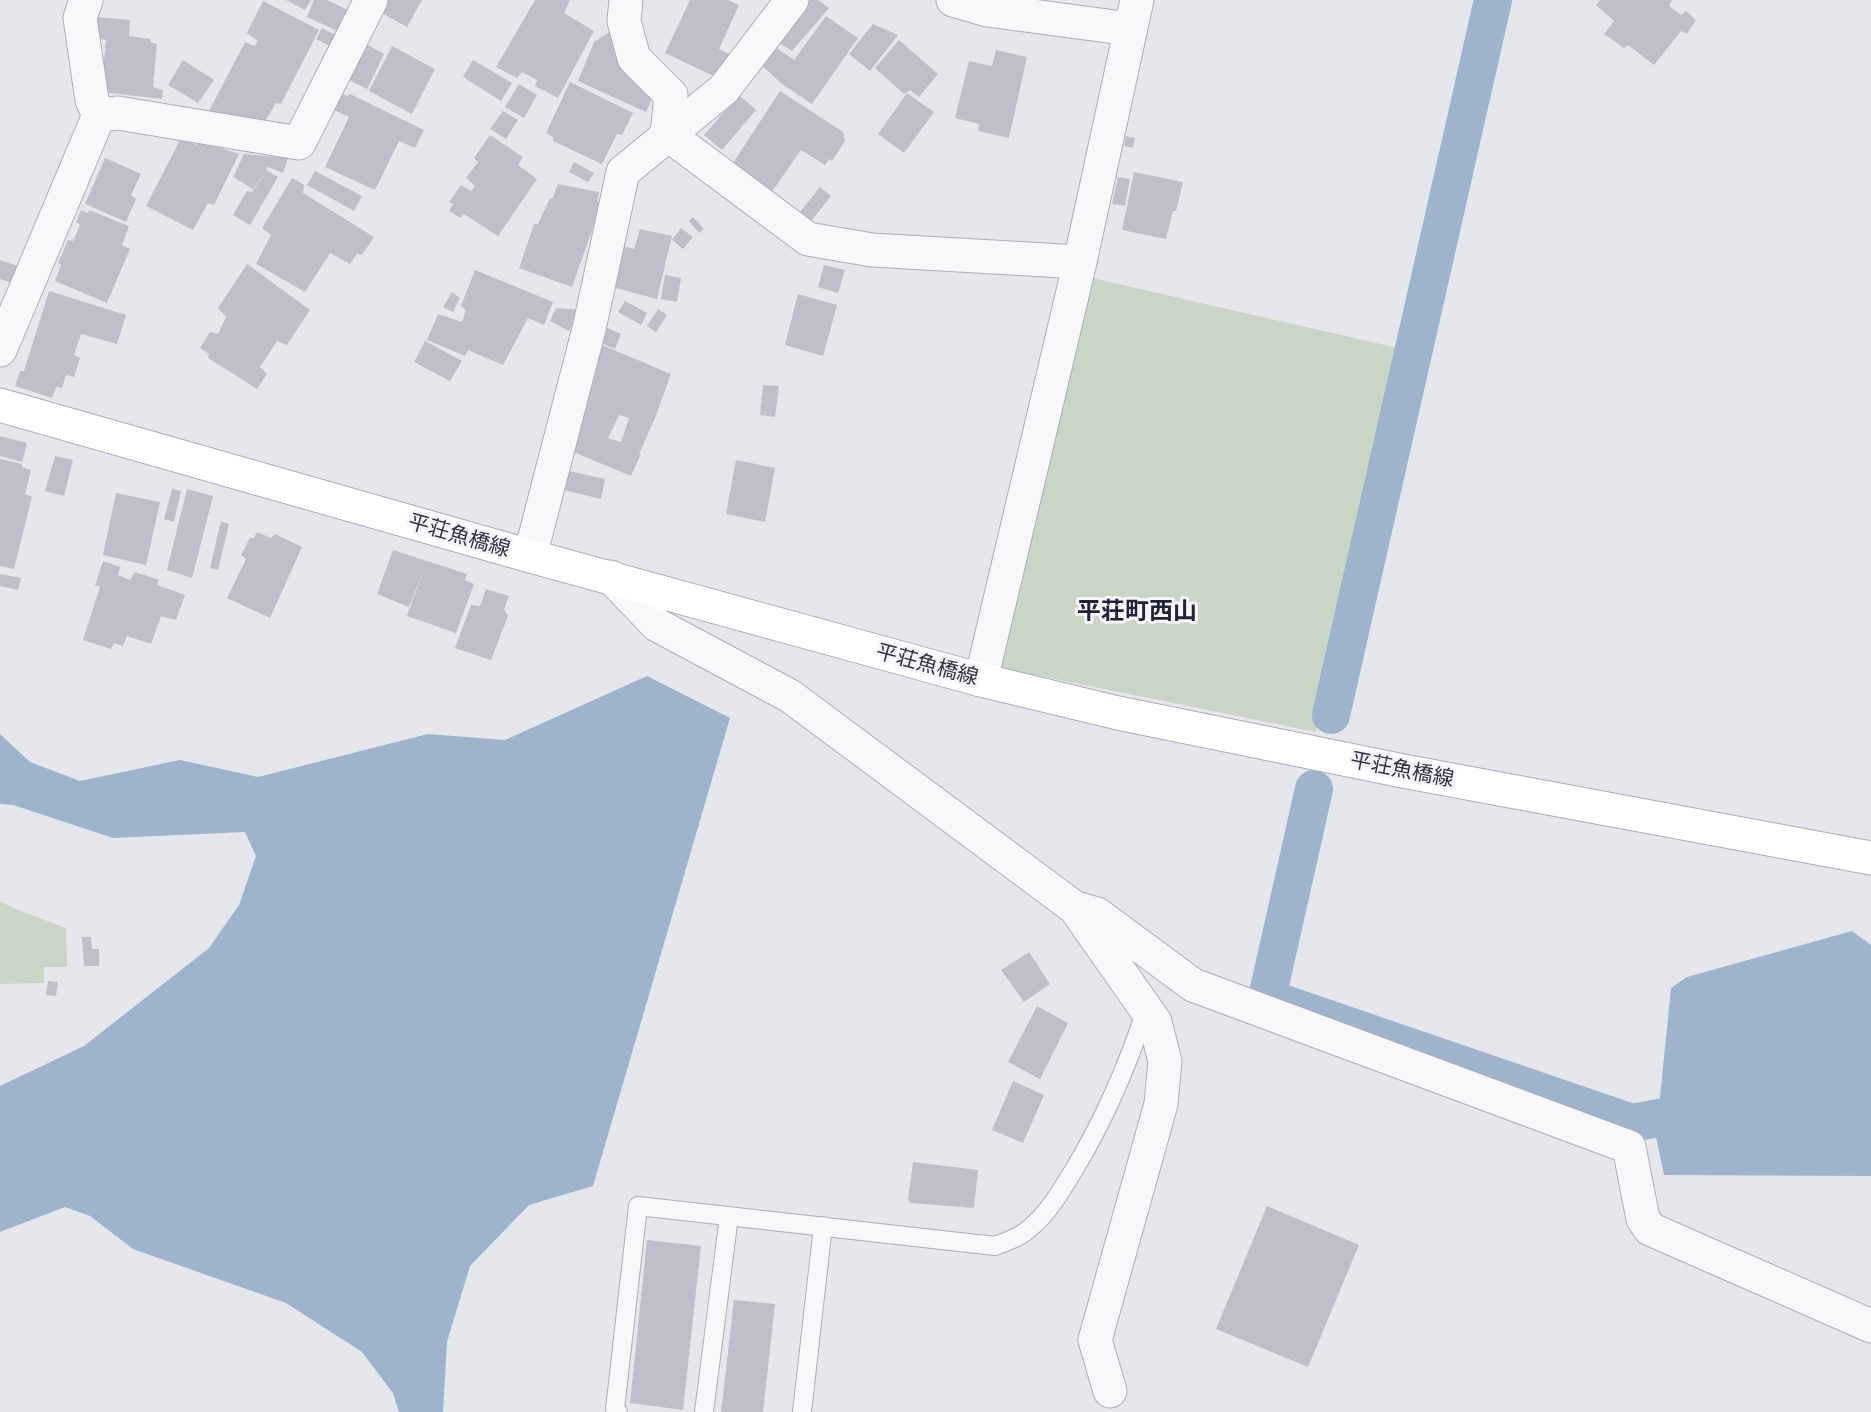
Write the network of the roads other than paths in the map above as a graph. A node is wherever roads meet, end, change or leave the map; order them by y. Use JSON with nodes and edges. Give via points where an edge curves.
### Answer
{"nodes":[{"id":1,"x":86,"y":0,"type":"edge"},
{"id":2,"x":371,"y":0,"type":"edge"},
{"id":3,"x":626,"y":0,"type":"edge"},
{"id":4,"x":953,"y":0,"type":"edge"},
{"id":5,"x":789,"y":1,"type":"edge"},
{"id":6,"x":1134,"y":14,"type":"edge"},
{"id":7,"x":99,"y":115,"type":"junction"},
{"id":8,"x":667,"y":134,"type":"junction"},
{"id":9,"x":1080,"y":262,"type":"junction"},
{"id":10,"x":0,"y":350,"type":"edge"},
{"id":11,"x":0,"y":405,"type":"edge"},
{"id":12,"x":530,"y":556,"type":"junction"},
{"id":13,"x":611,"y":577,"type":"junction"},
{"id":14,"x":981,"y":680,"type":"junction"},
{"id":15,"x":1871,"y":858,"type":"edge"},
{"id":16,"x":1076,"y":908,"type":"junction"},
{"id":17,"x":1146,"y":1010,"type":"junction"},
{"id":18,"x":729,"y":1216,"type":"junction"},
{"id":19,"x":823,"y":1227,"type":"junction"},
{"id":20,"x":1871,"y":1326,"type":"edge"},
{"id":21,"x":1110,"y":1391,"type":"dead end"},
{"id":22,"x":618,"y":1412,"type":"edge"},
{"id":23,"x":704,"y":1412,"type":"edge"},
{"id":24,"x":802,"y":1412,"type":"edge"}],
"edges":[{"from":1,"to":7,"type":"street","via":[[80,18],[92,100]]},
{"from":2,"to":7,"type":"street","via":[[299,143],[118,113]]},
{"from":3,"to":8,"type":"street","via":[[624,21],[634,58],[671,95]]},
{"from":4,"to":6,"type":"street","via":[[987,10]]},
{"from":5,"to":8,"type":"street","via":[[724,89]]},
{"from":6,"to":9,"type":"street"},
{"from":7,"to":10,"type":"street"},
{"from":8,"to":9,"type":"street","via":[[808,239],[873,250]]},
{"from":8,"to":12,"type":"street","via":[[623,172],[589,329]]},
{"from":9,"to":14,"type":"street"},
{"from":11,"to":12,"type":"main road","name":"平荘魚橋線"},
{"from":12,"to":13,"type":"main road","name":"平荘魚橋線"},
{"from":13,"to":14,"type":"main road","name":"平荘魚橋線"},
{"from":13,"to":16,"type":"street","via":[[657,625],[790,696]]},
{"from":14,"to":15,"type":"main road","name":"平荘魚橋線","via":[[1403,771]]},
{"from":16,"to":17,"type":"street"},
{"from":16,"to":20,"type":"street","via":[[1097,914],[1193,985],[1629,1147],[1643,1219],[1650,1229]]},
{"from":17,"to":19,"type":"lane","via":[[1129,1060],[1090,1143],[1054,1203],[1018,1237],[995,1246]]},
{"from":17,"to":21,"type":"street","via":[[1155,1022],[1165,1061],[1161,1104],[1095,1340]]},
{"from":18,"to":19,"type":"lane"},
{"from":18,"to":22,"type":"lane","via":[[638,1206],[615,1409]]},
{"from":18,"to":23,"type":"lane"},
{"from":19,"to":24,"type":"lane"}]}
